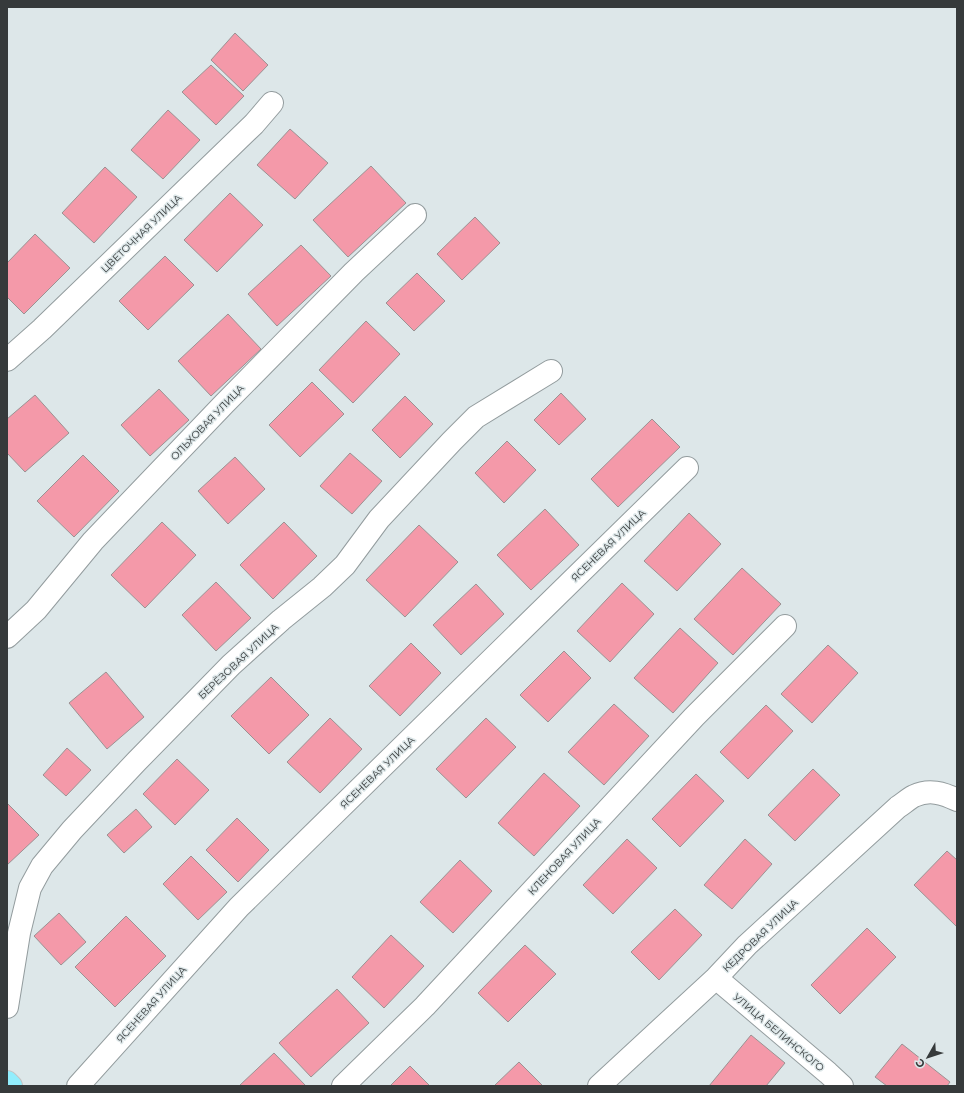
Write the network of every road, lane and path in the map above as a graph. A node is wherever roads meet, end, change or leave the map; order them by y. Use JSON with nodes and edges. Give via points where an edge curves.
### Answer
{"nodes":[{"id":1,"x":272,"y":102,"type":"dead end"},
{"id":2,"x":415,"y":215,"type":"dead end"},
{"id":3,"x":7,"y":360,"type":"edge"},
{"id":4,"x":551,"y":371,"type":"dead end"},
{"id":5,"x":687,"y":468,"type":"dead end"},
{"id":6,"x":785,"y":626,"type":"dead end"},
{"id":7,"x":7,"y":637,"type":"edge"},
{"id":8,"x":957,"y":800,"type":"edge"},
{"id":9,"x":716,"y":978,"type":"junction"},
{"id":10,"x":7,"y":1007,"type":"edge"},
{"id":11,"x":7,"y":1082,"type":"edge"},
{"id":12,"x":11,"y":1086,"type":"edge"},
{"id":13,"x":78,"y":1086,"type":"edge"},
{"id":14,"x":343,"y":1086,"type":"edge"},
{"id":15,"x":599,"y":1086,"type":"edge"},
{"id":16,"x":842,"y":1086,"type":"edge"}],
"edges":[{"from":1,"to":3,"type":"street","name":"ЦВЕТОЧНАЯ УЛИЦА","via":[[254,124]]},
{"from":2,"to":7,"type":"street","name":"ОЛЬХОВАЯ УЛИЦА","via":[[354,272],[229,398],[93,541],[36,610]]},
{"from":4,"to":10,"type":"street","name":"БЕРЁЗОВАЯ УЛИЦА","via":[[476,417],[379,518],[345,565],[231,665],[72,830],[42,866],[30,888],[19,933]]},
{"from":5,"to":13,"type":"street","name":"ЯСЕНЕВАЯ УЛИЦА","via":[[239,907]]},
{"from":6,"to":14,"type":"street","name":"КЛЕНОВАЯ УЛИЦА","via":[[694,717],[425,1006]]},
{"from":8,"to":9,"type":"street","name":"КЕДРОВАЯ УЛИЦА","via":[[944,794],[927,792],[913,796],[898,807],[747,945]]},
{"from":9,"to":15,"type":"street","name":"КЕДРОВАЯ УЛИЦА"},
{"from":9,"to":16,"type":"street","name":"УЛИЦА БЕЛИНСКОГО"},
{"from":11,"to":12,"type":"main road"}]}
